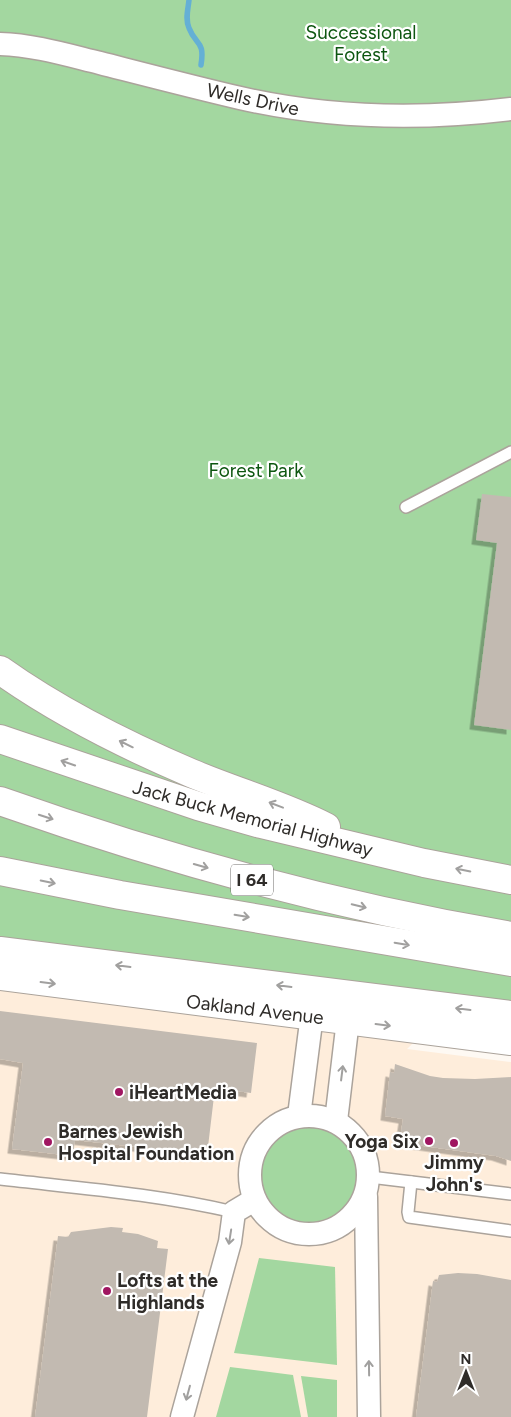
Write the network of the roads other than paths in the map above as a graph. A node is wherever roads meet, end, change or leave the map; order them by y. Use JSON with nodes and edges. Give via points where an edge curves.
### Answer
{"nodes":[{"id":1,"x":0,"y":44,"type":"edge"},
{"id":2,"x":511,"y":109,"type":"edge"},
{"id":3,"x":511,"y":452,"type":"edge"},
{"id":4,"x":406,"y":506,"type":"dead end"},
{"id":5,"x":0,"y":670,"type":"edge"},
{"id":6,"x":0,"y":739,"type":"edge"},
{"id":7,"x":0,"y":801,"type":"edge"},
{"id":8,"x":367,"y":850,"type":"junction"},
{"id":9,"x":0,"y":871,"type":"edge"},
{"id":10,"x":511,"y":880,"type":"edge"},
{"id":11,"x":511,"y":936,"type":"edge"},
{"id":12,"x":0,"y":951,"type":"edge"},
{"id":13,"x":511,"y":962,"type":"edge"},
{"id":14,"x":0,"y":976,"type":"edge"},
{"id":15,"x":314,"y":1003,"type":"junction"},
{"id":16,"x":350,"y":1008,"type":"junction"},
{"id":17,"x":511,"y":1015,"type":"edge"},
{"id":18,"x":511,"y":1041,"type":"edge"},
{"id":19,"x":299,"y":1116,"type":"junction"},
{"id":20,"x":336,"y":1121,"type":"junction"},
{"id":21,"x":0,"y":1179,"type":"edge"},
{"id":22,"x":411,"y":1182,"type":"junction"},
{"id":23,"x":368,"y":1187,"type":"junction"},
{"id":24,"x":511,"y":1194,"type":"edge"},
{"id":25,"x":254,"y":1200,"type":"junction"},
{"id":26,"x":234,"y":1212,"type":"junction"},
{"id":27,"x":511,"y":1231,"type":"edge"},
{"id":28,"x":182,"y":1417,"type":"edge"},
{"id":29,"x":370,"y":1417,"type":"edge"}],
"edges":[{"from":1,"to":2,"type":"street","name":"Wells Drive","via":[[45,50],[241,98],[311,111],[430,116]]},
{"from":3,"to":4,"type":"lane"},
{"from":8,"to":5,"type":"main road","one_way":true,"via":[[303,816],[193,774],[108,735]]},
{"from":8,"to":6,"type":"main road","name":"Jack Buck Memorial Highway","one_way":true,"via":[[198,806]]},
{"from":7,"to":11,"type":"main road","number":"I 64","one_way":true,"via":[[144,849],[272,886]]},
{"from":10,"to":8,"type":"main road","name":"Jack Buck Memorial Highway","one_way":true},
{"from":9,"to":13,"type":"main road","one_way":true,"via":[[130,897]]},
{"from":15,"to":12,"type":"main road","name":"Oakland Avenue","one_way":true},
{"from":14,"to":15,"type":"main road","name":"Oakland Avenue","one_way":true},
{"from":15,"to":16,"type":"main road","name":"Oakland Avenue"},
{"from":15,"to":19,"type":"street"},
{"from":17,"to":16,"type":"main road","name":"Oakland Avenue","one_way":true},
{"from":16,"to":18,"type":"main road","name":"Oakland Avenue","one_way":true},
{"from":20,"to":16,"type":"street","one_way":true},
{"from":19,"to":20,"type":"street"},
{"from":19,"to":25,"type":"street","via":[[281,1122],[265,1134],[254,1153],[250,1176]]},
{"from":20,"to":23,"type":"street","via":[[354,1134],[366,1156]]},
{"from":21,"to":26,"type":"lane","via":[[111,1192]]},
{"from":22,"to":23,"type":"lane"},
{"from":22,"to":24,"type":"lane"},
{"from":22,"to":27,"type":"lane","via":[[409,1217]]},
{"from":23,"to":25,"type":"street","via":[[352,1218],[336,1229],[314,1234],[291,1232],[269,1221]]},
{"from":29,"to":23,"type":"street","one_way":true},
{"from":25,"to":26,"type":"street"},
{"from":26,"to":28,"type":"street","one_way":true,"via":[[230,1242]]}]}
